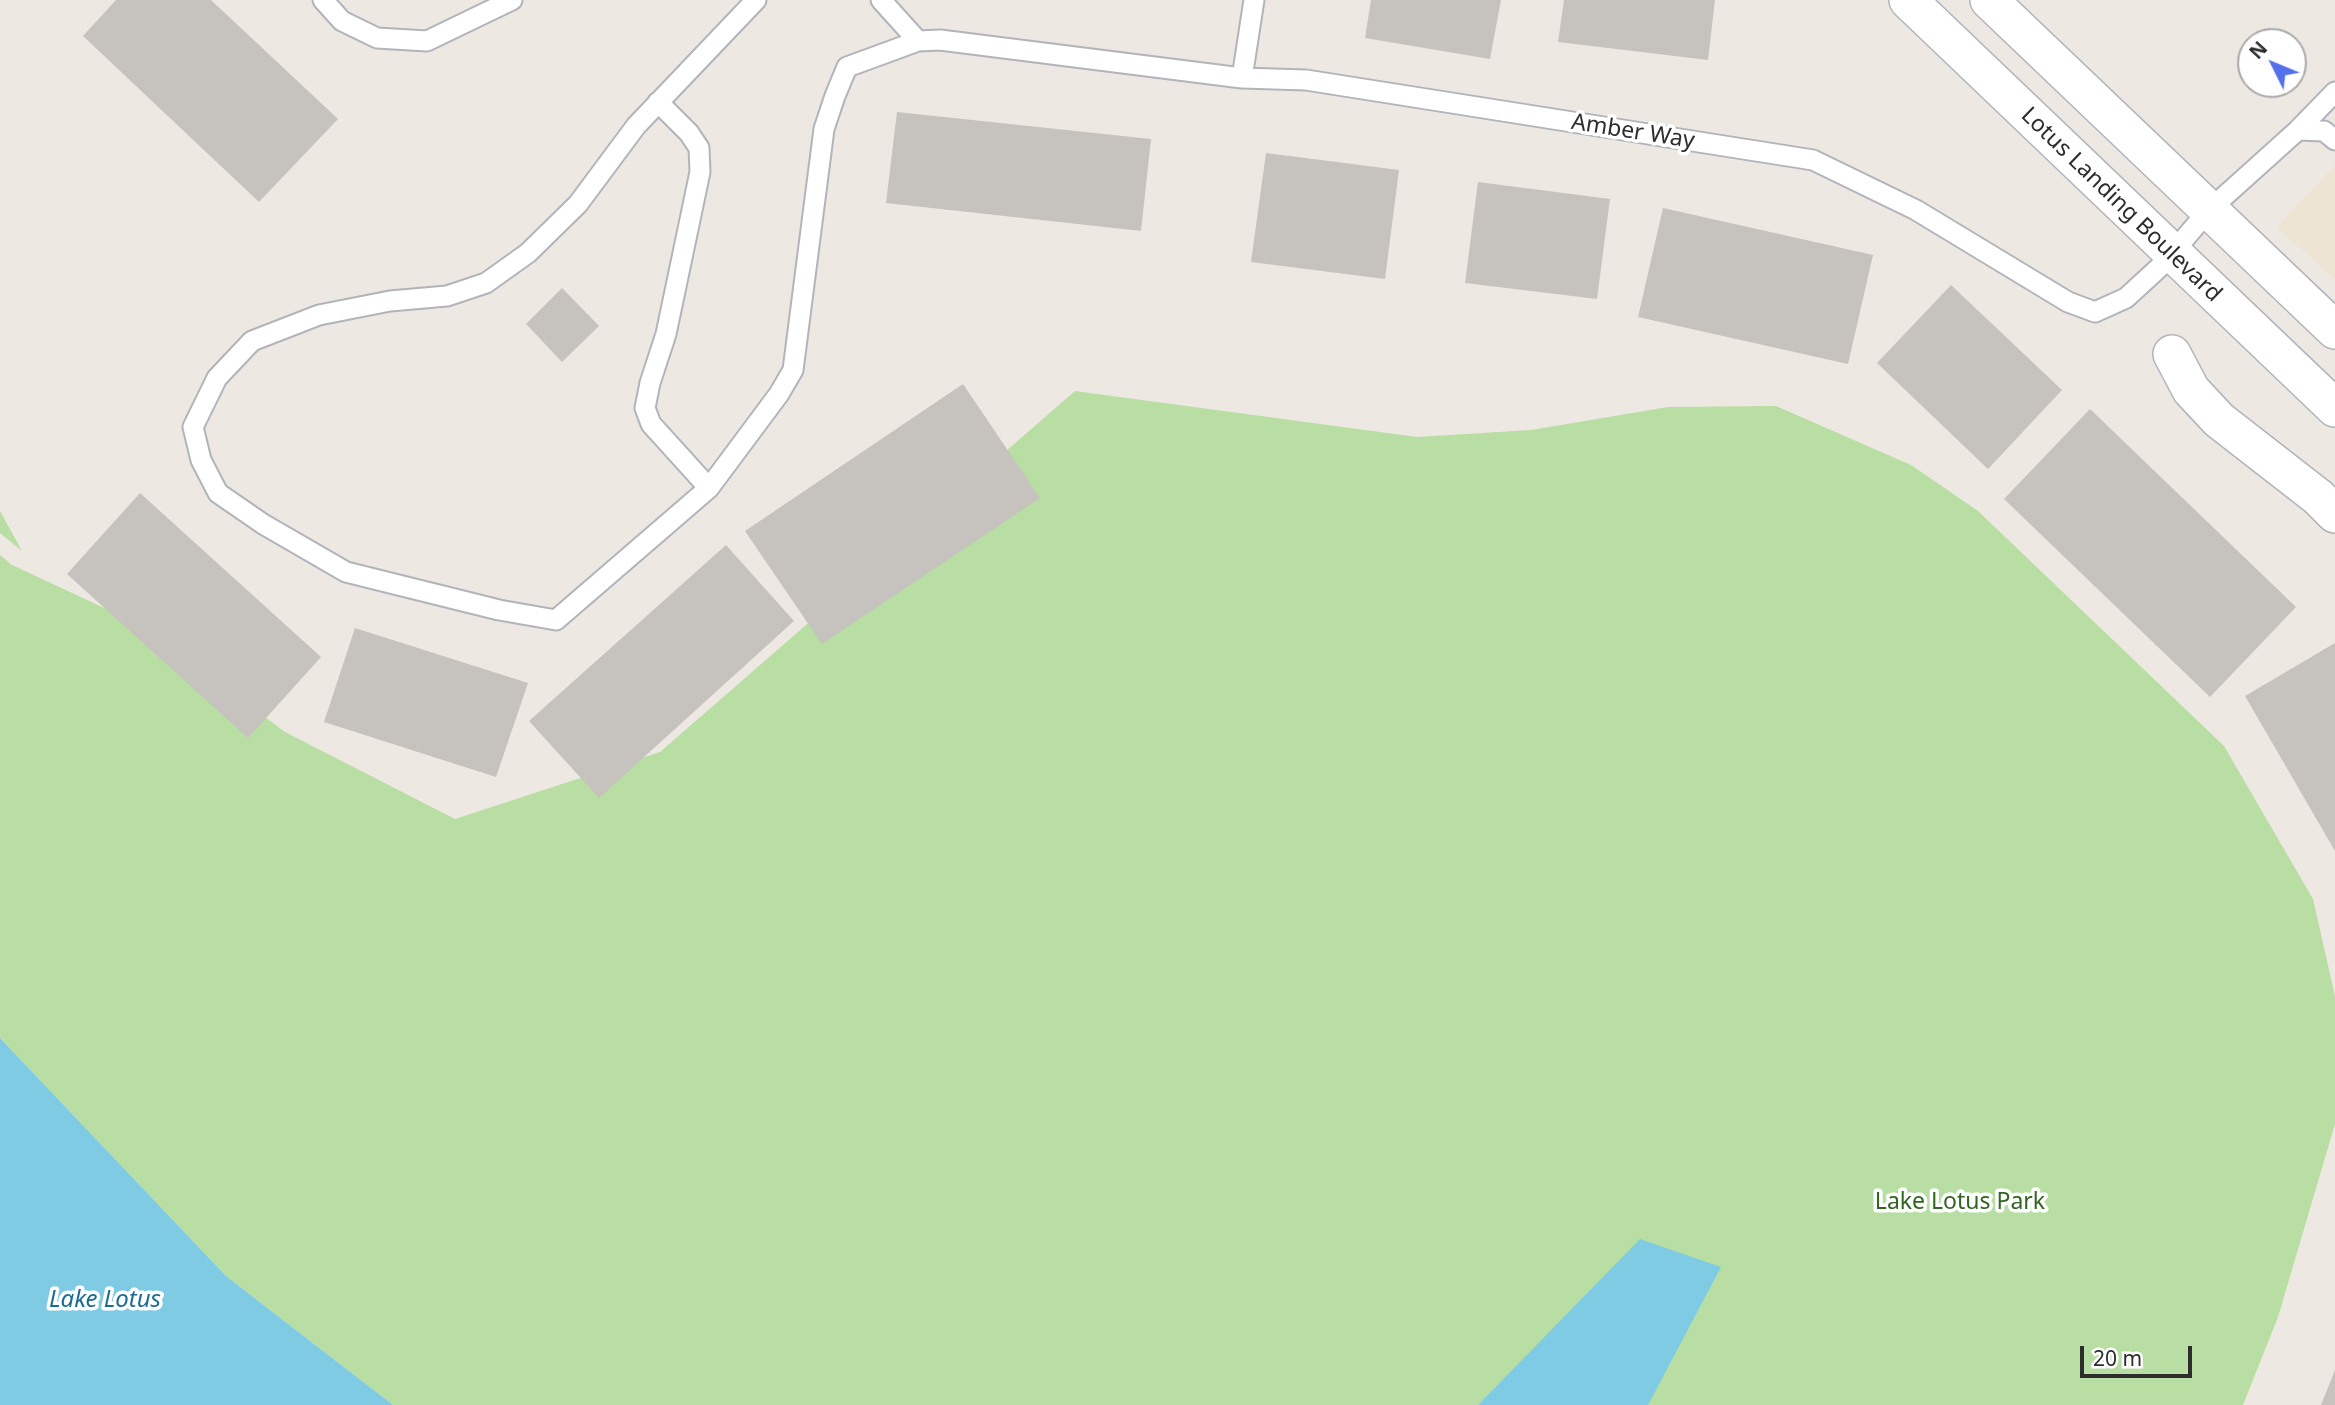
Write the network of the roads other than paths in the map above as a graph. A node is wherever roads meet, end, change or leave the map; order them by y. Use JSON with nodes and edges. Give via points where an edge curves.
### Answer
{"nodes":[{"id":1,"x":323,"y":0,"type":"edge"},
{"id":2,"x":512,"y":0,"type":"edge"},
{"id":3,"x":756,"y":0,"type":"edge"},
{"id":4,"x":881,"y":0,"type":"edge"},
{"id":5,"x":1254,"y":0,"type":"edge"},
{"id":6,"x":1908,"y":0,"type":"edge"},
{"id":7,"x":1989,"y":0,"type":"edge"},
{"id":8,"x":918,"y":40,"type":"junction"},
{"id":9,"x":1242,"y":78,"type":"junction"},
{"id":10,"x":2335,"y":92,"type":"edge"},
{"id":11,"x":658,"y":102,"type":"junction"},
{"id":12,"x":2298,"y":130,"type":"junction"},
{"id":13,"x":2335,"y":140,"type":"edge"},
{"id":14,"x":2208,"y":212,"type":"junction"},
{"id":15,"x":2171,"y":254,"type":"junction"},
{"id":16,"x":2335,"y":330,"type":"edge"},
{"id":17,"x":2172,"y":354,"type":"dead end"},
{"id":18,"x":2335,"y":408,"type":"edge"},
{"id":19,"x":709,"y":488,"type":"junction"},
{"id":20,"x":2335,"y":514,"type":"edge"}],
"edges":[{"from":1,"to":2,"type":"lane","via":[[342,21],[377,38],[427,41]]},
{"from":3,"to":11,"type":"lane"},
{"from":4,"to":8,"type":"lane"},
{"from":5,"to":9,"type":"lane"},
{"from":6,"to":15,"type":"street","name":"Lotus Landing Boulevard"},
{"from":7,"to":14,"type":"street"},
{"from":8,"to":9,"type":"lane","name":"Amber Way"},
{"from":8,"to":19,"type":"lane","via":[[847,67],[824,130],[793,370]]},
{"from":9,"to":15,"type":"lane","name":"Amber Way","via":[[1306,80],[1813,160],[1916,210],[2068,303],[2095,312],[2126,298]]},
{"from":10,"to":12,"type":"lane"},
{"from":11,"to":19,"type":"lane","via":[[699,148],[700,172],[666,334],[645,408],[651,424]]},
{"from":11,"to":19,"type":"lane","via":[[578,204],[528,253],[486,284],[447,296],[318,315],[252,341],[216,377],[193,427],[201,460],[218,493],[346,572],[556,620]]},
{"from":12,"to":13,"type":"lane","via":[[2324,131]]},
{"from":12,"to":14,"type":"lane"},
{"from":14,"to":15,"type":"lane"},
{"from":14,"to":16,"type":"street"},
{"from":15,"to":18,"type":"street","name":"Lotus Landing Boulevard"},
{"from":17,"to":20,"type":"street","via":[[2191,390],[2219,420]]}]}
